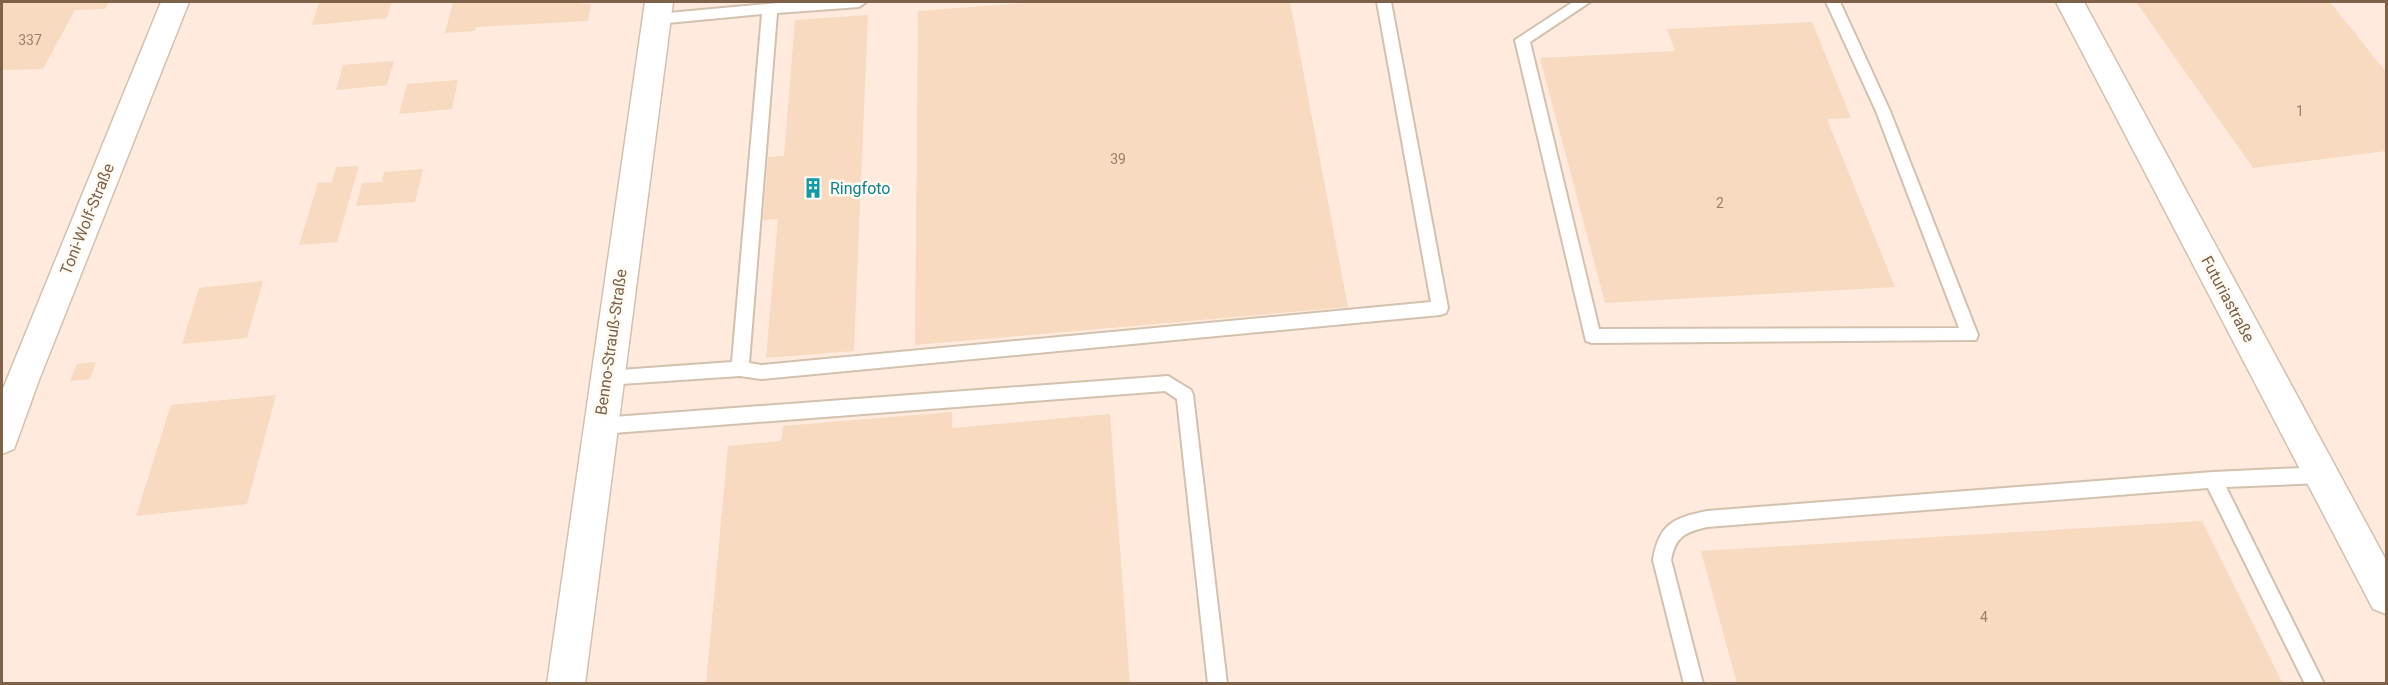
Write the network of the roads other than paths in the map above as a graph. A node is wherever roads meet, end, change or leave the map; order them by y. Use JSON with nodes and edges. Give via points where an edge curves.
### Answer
{"nodes":[{"id":1,"x":175,"y":2,"type":"edge"},
{"id":2,"x":859,"y":2,"type":"edge"},
{"id":3,"x":1384,"y":2,"type":"edge"},
{"id":4,"x":1583,"y":2,"type":"edge"},
{"id":5,"x":1833,"y":2,"type":"edge"},
{"id":6,"x":2070,"y":2,"type":"edge"},
{"id":7,"x":770,"y":8,"type":"junction"},
{"id":8,"x":658,"y":10,"type":"edge"},
{"id":9,"x":740,"y":369,"type":"junction"},
{"id":10,"x":606,"y":378,"type":"junction"},
{"id":11,"x":600,"y":426,"type":"junction"},
{"id":12,"x":2,"y":438,"type":"edge"},
{"id":13,"x":2322,"y":475,"type":"junction"},
{"id":14,"x":2213,"y":480,"type":"junction"},
{"id":15,"x":2386,"y":596,"type":"edge"},
{"id":16,"x":566,"y":684,"type":"edge"},
{"id":17,"x":1218,"y":684,"type":"edge"},
{"id":18,"x":1694,"y":684,"type":"edge"},
{"id":19,"x":2315,"y":684,"type":"edge"}],
"edges":[{"from":1,"to":12,"type":"street","name":"Toni-Wolf-Straße","via":[[21,380]]},
{"from":2,"to":7,"type":"lane"},
{"from":3,"to":9,"type":"lane","via":[[1440,308],[916,359],[760,372]]},
{"from":4,"to":5,"type":"lane","via":[[1522,40],[1592,336],[1970,335],[1883,111]]},
{"from":6,"to":13,"type":"street","name":"Futuriastraße"},
{"from":7,"to":8,"type":"lane"},
{"from":7,"to":9,"type":"lane"},
{"from":8,"to":10,"type":"street","name":"Benno-Strauß-Straße"},
{"from":9,"to":10,"type":"lane"},
{"from":10,"to":11,"type":"street","name":"Benno-Strauß-Straße"},
{"from":11,"to":16,"type":"street","name":"Benno-Strauß-Straße"},
{"from":11,"to":17,"type":"lane","via":[[1168,383],[1185,395]]},
{"from":13,"to":14,"type":"lane"},
{"from":13,"to":15,"type":"street","name":"Futuriastraße"},
{"from":14,"to":18,"type":"lane","via":[[1679,524],[1665,542],[1662,560]]},
{"from":14,"to":19,"type":"lane"}]}
